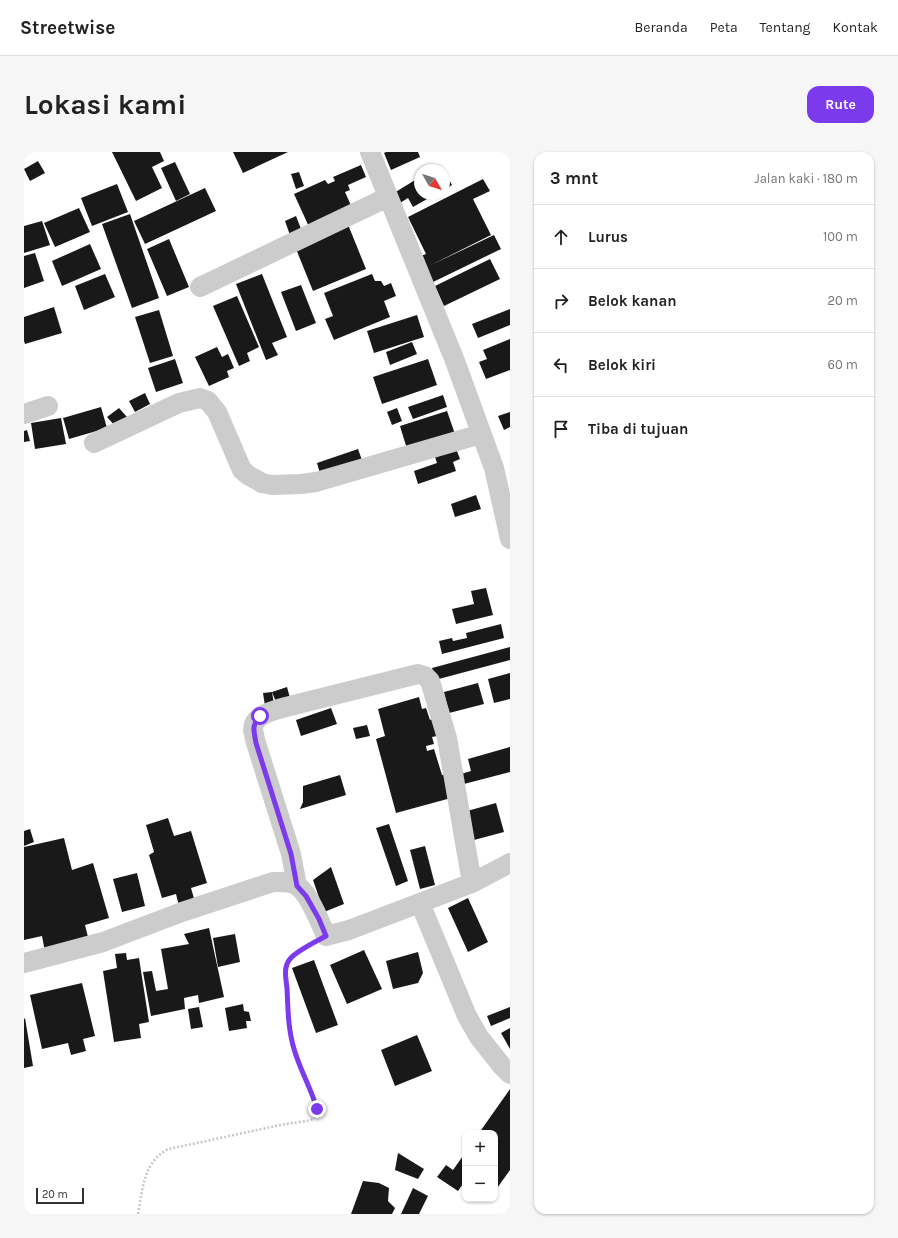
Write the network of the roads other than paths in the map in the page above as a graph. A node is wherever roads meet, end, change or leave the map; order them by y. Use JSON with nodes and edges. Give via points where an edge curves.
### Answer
{"nodes":[{"id":1,"x":370,"y":152,"type":"edge"},
{"id":2,"x":388,"y":197,"type":"junction"},
{"id":3,"x":200,"y":287,"type":"dead end"},
{"id":4,"x":48,"y":406,"type":"dead end"},
{"id":5,"x":24,"y":414,"type":"edge"},
{"id":6,"x":481,"y":434,"type":"junction"},
{"id":7,"x":94,"y":443,"type":"dead end"},
{"id":8,"x":510,"y":539,"type":"edge"},
{"id":9,"x":510,"y":863,"type":"edge"},
{"id":10,"x":472,"y":883,"type":"junction"},
{"id":11,"x":297,"y":886,"type":"junction"},
{"id":12,"x":420,"y":903,"type":"junction"},
{"id":13,"x":24,"y":963,"type":"edge"},
{"id":14,"x":510,"y":1074,"type":"edge"}],
"edges":[{"from":1,"to":2,"type":"street"},
{"from":2,"to":3,"type":"street"},
{"from":2,"to":6,"type":"street","via":[[452,354]]},
{"from":4,"to":5,"type":"street"},
{"from":6,"to":7,"type":"street","via":[[316,482],[272,485],[262,483],[242,470],[217,412],[208,401],[200,398],[179,403]]},
{"from":6,"to":8,"type":"street","via":[[494,468]]},
{"from":9,"to":10,"type":"street"},
{"from":10,"to":11,"type":"street","via":[[447,738],[430,681],[418,674],[282,708],[260,716],[254,722],[256,743],[291,854]]},
{"from":10,"to":12,"type":"street"},
{"from":11,"to":12,"type":"street","via":[[306,896],[326,936]]},
{"from":11,"to":13,"type":"street","via":[[288,882],[273,882],[258,886],[103,942]]},
{"from":12,"to":14,"type":"street","via":[[478,1037]]}]}
